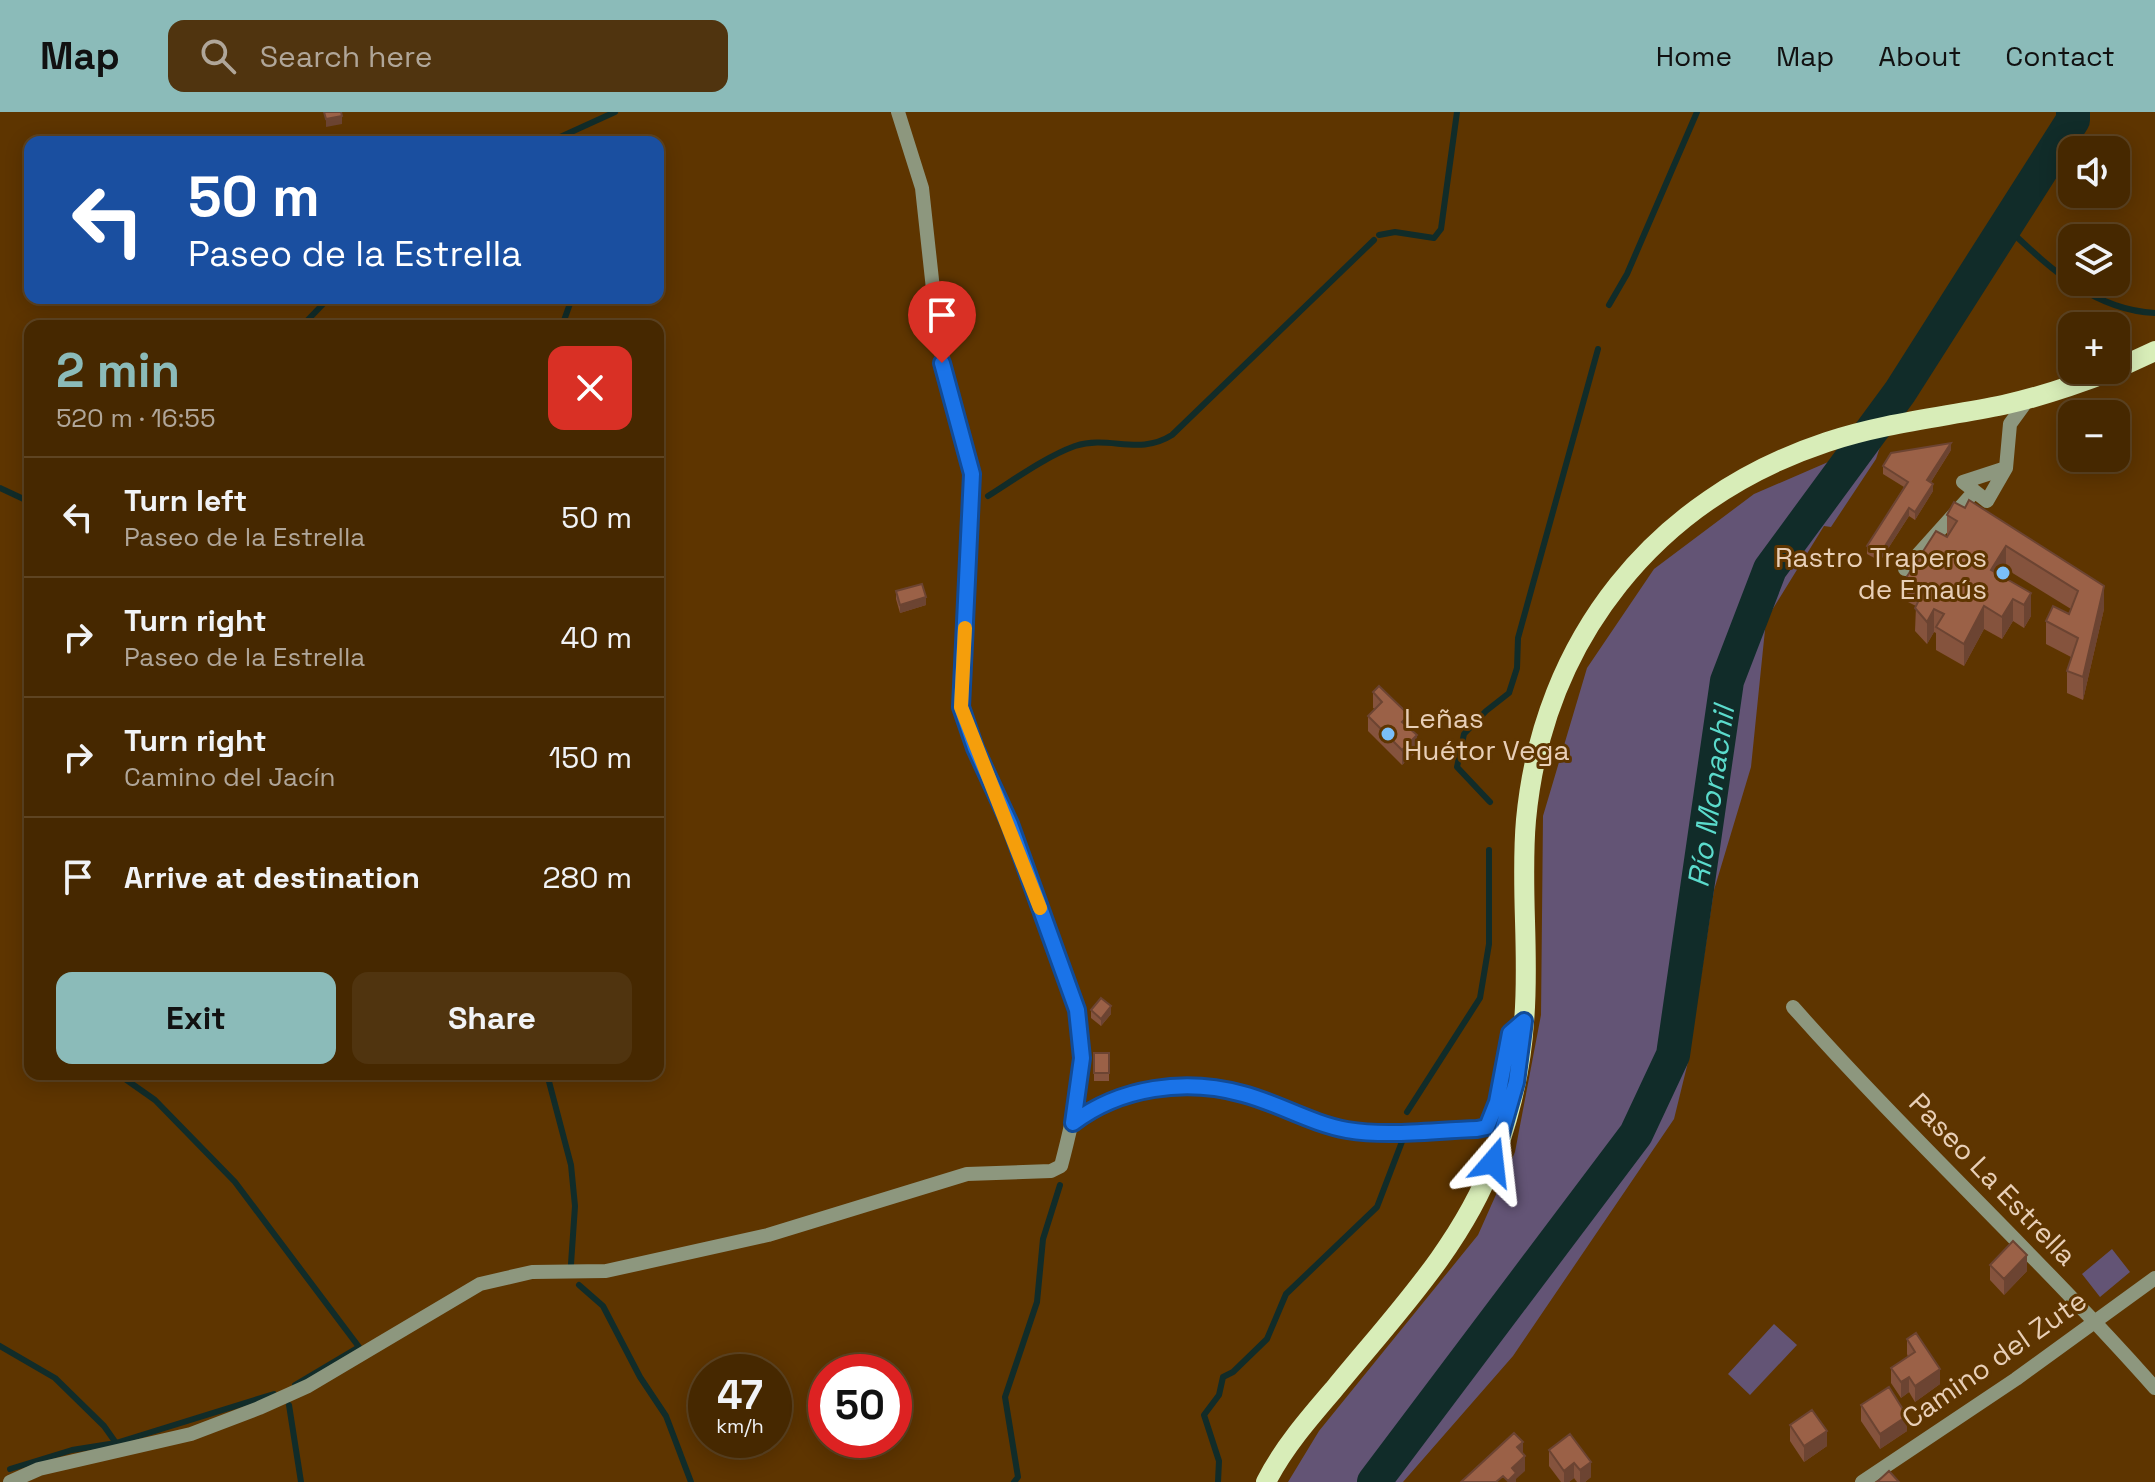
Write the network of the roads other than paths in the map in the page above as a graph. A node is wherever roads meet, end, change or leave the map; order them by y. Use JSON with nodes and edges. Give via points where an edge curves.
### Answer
{"nodes":[{"id":1,"x":898,"y":112,"type":"edge"},
{"id":2,"x":2155,"y":351,"type":"edge"},
{"id":3,"x":2130,"y":363,"type":"edge"},
{"id":4,"x":2072,"y":384,"type":"edge"},
{"id":5,"x":2030,"y":398,"type":"junction"},
{"id":6,"x":1905,"y":569,"type":"dead end"},
{"id":7,"x":1793,"y":1007,"type":"dead end"},
{"id":8,"x":1524,"y":1021,"type":"junction"},
{"id":9,"x":1073,"y":1123,"type":"junction"},
{"id":10,"x":2155,"y":1278,"type":"edge"},
{"id":11,"x":2096,"y":1321,"type":"junction"},
{"id":12,"x":2155,"y":1388,"type":"edge"},
{"id":13,"x":10,"y":1482,"type":"edge"},
{"id":14,"x":1266,"y":1482,"type":"edge"},
{"id":15,"x":1862,"y":1482,"type":"edge"}],
"edges":[{"from":1,"to":9,"type":"street","via":[[922,188],[939,344],[972,474],[961,707],[1077,1010],[1082,1058]]},
{"from":2,"to":3,"type":"main road"},
{"from":4,"to":5,"type":"main road"},
{"from":5,"to":6,"type":"street","via":[[2010,424],[2006,468],[1987,501],[1974,492]]},
{"from":5,"to":8,"type":"main road","via":[[1900,423],[1767,464],[1667,531],[1625,572],[1559,679],[1538,743],[1526,821]]},
{"from":7,"to":11,"type":"street","name":"Paseo La Estrella"},
{"from":8,"to":9,"type":"street","via":[[1510,1033],[1487,1127],[1345,1130],[1242,1094],[1187,1087],[1123,1095]]},
{"from":8,"to":14,"type":"main road","via":[[1503,1132],[1473,1202],[1444,1251],[1319,1406]]},
{"from":9,"to":13,"type":"street","via":[[1061,1166],[1051,1171],[967,1174],[796,1229],[606,1271],[532,1272],[480,1284],[308,1386],[259,1408],[191,1434],[39,1469]]},
{"from":10,"to":11,"type":"street","name":"Camino del Zute"},
{"from":11,"to":12,"type":"street","name":"Paseo La Estrella"},
{"from":11,"to":15,"type":"street","name":"Camino del Zute"}]}
